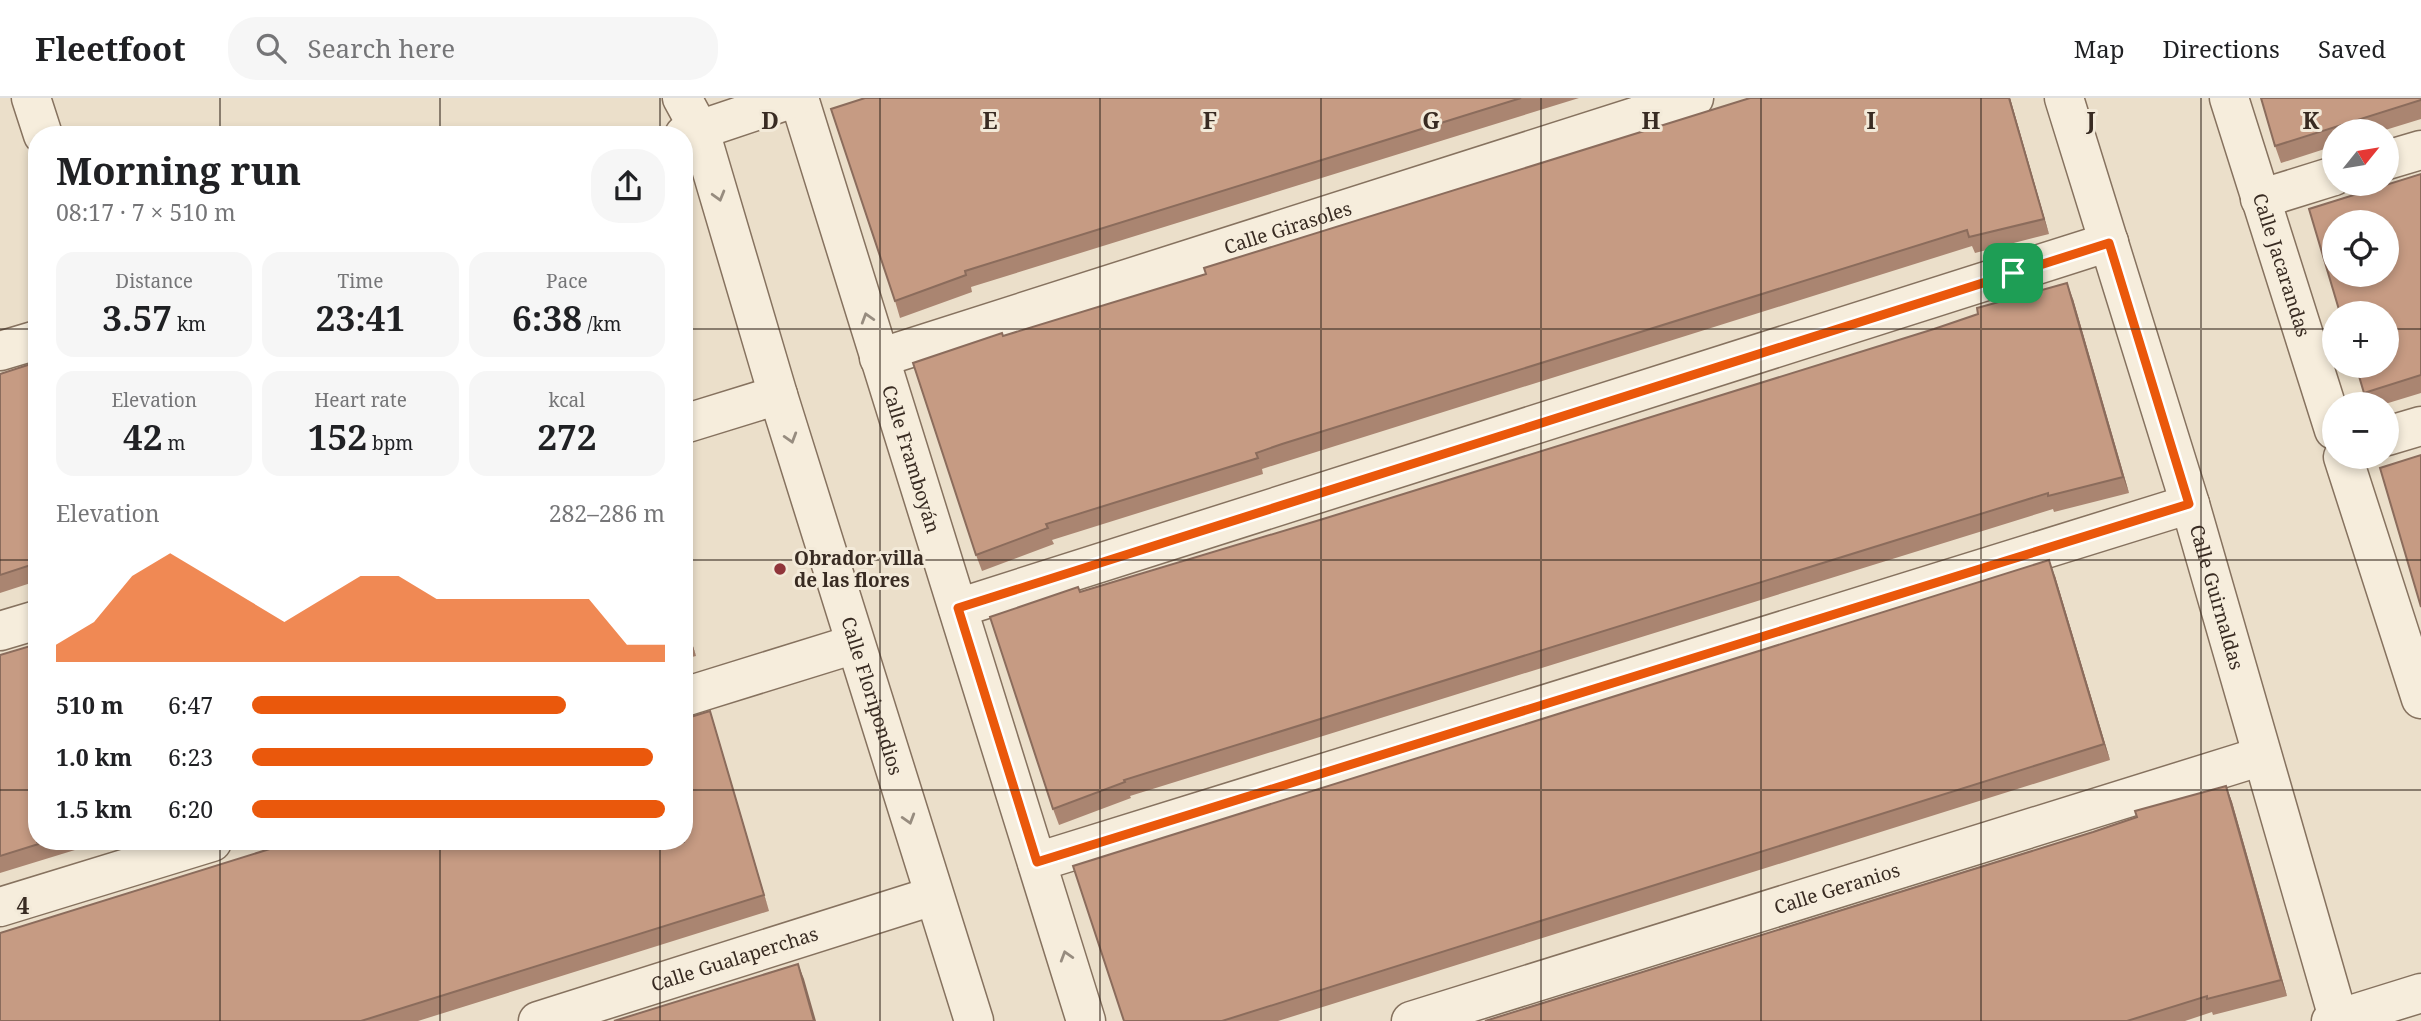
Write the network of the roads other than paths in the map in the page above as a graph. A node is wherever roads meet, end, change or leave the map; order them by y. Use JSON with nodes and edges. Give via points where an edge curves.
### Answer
{"nodes":[{"id":1,"x":31,"y":98,"type":"edge"},
{"id":2,"x":797,"y":98,"type":"edge"},
{"id":3,"x":1694,"y":98,"type":"edge"},
{"id":4,"x":2064,"y":98,"type":"edge"},
{"id":5,"x":2229,"y":98,"type":"edge"},
{"id":6,"x":689,"y":121,"type":"edge"},
{"id":7,"x":40,"y":126,"type":"edge"},
{"id":8,"x":693,"y":133,"type":"edge"},
{"id":9,"x":2421,"y":150,"type":"edge"},
{"id":10,"x":2399,"y":156,"type":"edge"},
{"id":11,"x":2322,"y":180,"type":"edge"},
{"id":12,"x":2260,"y":199,"type":"junction"},
{"id":13,"x":2109,"y":243,"type":"junction"},
{"id":14,"x":28,"y":343,"type":"edge"},
{"id":15,"x":0,"y":351,"type":"edge"},
{"id":16,"x":879,"y":358,"type":"junction"},
{"id":17,"x":2322,"y":393,"type":"edge"},
{"id":18,"x":778,"y":396,"type":"junction"},
{"id":19,"x":693,"y":421,"type":"edge"},
{"id":20,"x":2421,"y":426,"type":"edge"},
{"id":21,"x":2399,"y":432,"type":"edge"},
{"id":22,"x":2347,"y":469,"type":"edge"},
{"id":23,"x":2189,"y":504,"type":"junction"},
{"id":24,"x":958,"y":608,"type":"junction"},
{"id":25,"x":28,"y":623,"type":"edge"},
{"id":26,"x":0,"y":631,"type":"edge"},
{"id":27,"x":855,"y":644,"type":"junction"},
{"id":28,"x":693,"y":694,"type":"edge"},
{"id":29,"x":2421,"y":699,"type":"edge"},
{"id":30,"x":2263,"y":757,"type":"junction"},
{"id":31,"x":186,"y":850,"type":"edge"},
{"id":32,"x":1037,"y":862,"type":"junction"},
{"id":33,"x":933,"y":895,"type":"junction"},
{"id":34,"x":0,"y":907,"type":"edge"},
{"id":35,"x":2421,"y":993,"type":"edge"},
{"id":36,"x":2336,"y":1020,"type":"edge"},
{"id":37,"x":538,"y":1021,"type":"edge"},
{"id":38,"x":974,"y":1021,"type":"edge"},
{"id":39,"x":1086,"y":1021,"type":"edge"},
{"id":40,"x":1411,"y":1021,"type":"edge"}],
"edges":[{"from":1,"to":7,"type":"street"},
{"from":2,"to":6,"type":"street"},
{"from":16,"to":2,"type":"street","name":"Calle Framboyán","one_way":true},
{"from":3,"to":16,"type":"street","name":"Calle Girasoles"},
{"from":4,"to":13,"type":"street","name":"Calle Guirnaldas"},
{"from":5,"to":12,"type":"street","name":"Calle Jacarandas"},
{"from":8,"to":18,"type":"street","name":"Calle Floripondios","one_way":true},
{"from":9,"to":10,"type":"street"},
{"from":11,"to":12,"type":"street"},
{"from":12,"to":17,"type":"street","name":"Calle Jacarandas"},
{"from":13,"to":23,"type":"street","name":"Calle Guirnaldas"},
{"from":13,"to":24,"type":"street"},
{"from":14,"to":15,"type":"street"},
{"from":16,"to":24,"type":"street","name":"Calle Framboyán"},
{"from":18,"to":19,"type":"street"},
{"from":18,"to":27,"type":"street","name":"Calle Floripondios","one_way":true},
{"from":20,"to":21,"type":"street"},
{"from":22,"to":29,"type":"street"},
{"from":23,"to":30,"type":"street","name":"Calle Guirnaldas"},
{"from":23,"to":32,"type":"street"},
{"from":24,"to":32,"type":"street","name":"Calle Framboyán"},
{"from":25,"to":26,"type":"street"},
{"from":27,"to":28,"type":"street"},
{"from":27,"to":33,"type":"street","name":"Calle Floripondios","one_way":true},
{"from":30,"to":36,"type":"street","name":"Calle Guirnaldas"},
{"from":30,"to":40,"type":"street","name":"Calle Geranios"},
{"from":31,"to":34,"type":"street"},
{"from":39,"to":32,"type":"street","name":"Calle Framboyán","one_way":true},
{"from":33,"to":37,"type":"street","name":"Calle Gualaperchas"},
{"from":33,"to":38,"type":"street","name":"Calle Floripondios"},
{"from":35,"to":36,"type":"street"}]}
